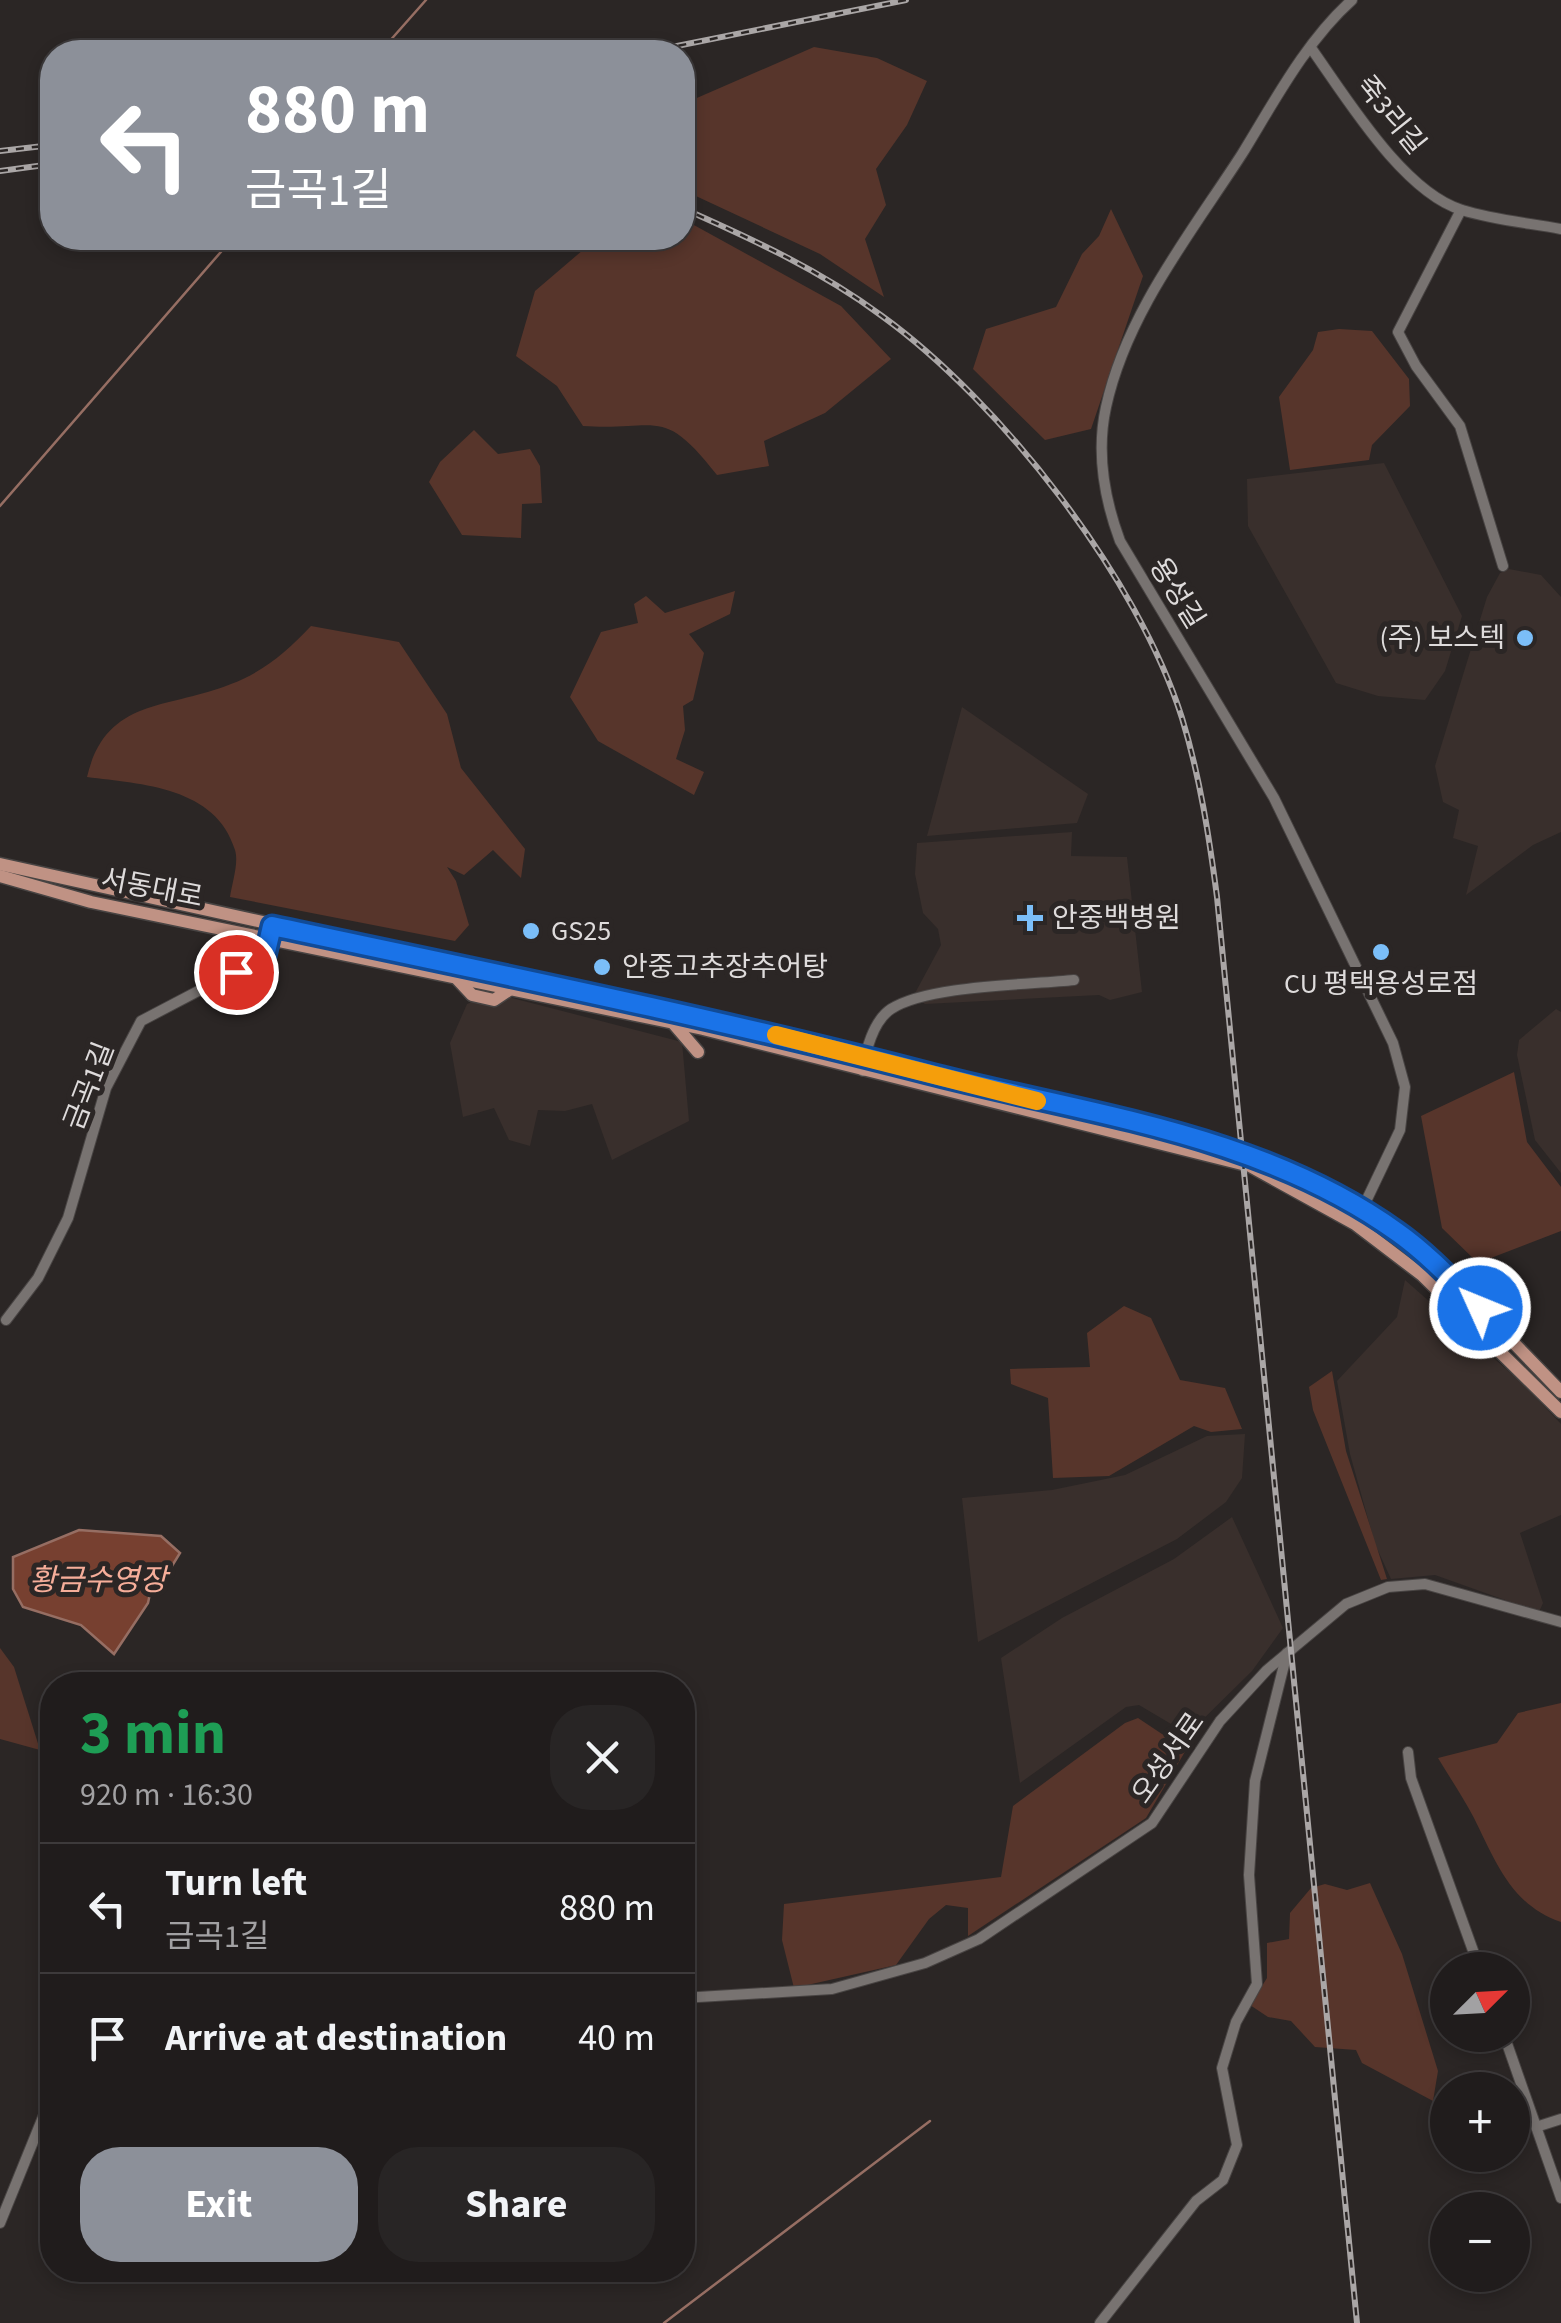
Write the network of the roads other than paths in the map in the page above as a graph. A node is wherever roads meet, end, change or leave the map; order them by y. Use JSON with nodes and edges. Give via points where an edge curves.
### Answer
{"nodes":[{"id":1,"x":1352,"y":0,"type":"edge"},
{"id":2,"x":1311,"y":48,"type":"junction"},
{"id":3,"x":1461,"y":210,"type":"junction"},
{"id":4,"x":1561,"y":229,"type":"edge"},
{"id":5,"x":1504,"y":566,"type":"dead end"},
{"id":6,"x":0,"y":864,"type":"edge"},
{"id":7,"x":0,"y":876,"type":"edge"},
{"id":8,"x":271,"y":932,"type":"junction"},
{"id":9,"x":1074,"y":980,"type":"dead end"},
{"id":10,"x":674,"y":1024,"type":"junction"},
{"id":11,"x":698,"y":1052,"type":"dead end"},
{"id":12,"x":865,"y":1055,"type":"junction"},
{"id":13,"x":863,"y":1072,"type":"junction"},
{"id":14,"x":1362,"y":1209,"type":"junction"},
{"id":15,"x":1355,"y":1224,"type":"junction"},
{"id":16,"x":6,"y":1320,"type":"dead end"},
{"id":17,"x":1561,"y":1392,"type":"edge"},
{"id":18,"x":1561,"y":1412,"type":"edge"},
{"id":19,"x":1561,"y":1622,"type":"edge"},
{"id":20,"x":1286,"y":1653,"type":"junction"},
{"id":21,"x":1408,"y":1752,"type":"dead end"},
{"id":22,"x":1474,"y":1952,"type":"edge"},
{"id":23,"x":695,"y":1997,"type":"edge"},
{"id":24,"x":1510,"y":2052,"type":"edge"},
{"id":25,"x":1561,"y":2119,"type":"edge"},
{"id":26,"x":40,"y":2125,"type":"edge"},
{"id":27,"x":1536,"y":2127,"type":"junction"},
{"id":28,"x":1561,"y":2198,"type":"edge"},
{"id":29,"x":0,"y":2223,"type":"edge"},
{"id":30,"x":1100,"y":2323,"type":"edge"}],
"edges":[{"from":1,"to":2,"type":"street","name":"용성길"},
{"from":2,"to":3,"type":"street","name":"죽3리길","via":[[1402,168]]},
{"from":2,"to":14,"type":"street","name":"용성길","via":[[1126,343],[1104,412],[1102,478],[1120,542],[1274,798],[1394,1043],[1405,1087],[1400,1130]]},
{"from":3,"to":4,"type":"street","name":"죽3리길"},
{"from":3,"to":5,"type":"street","via":[[1398,332],[1460,426]]},
{"from":6,"to":8,"type":"main road","name":"서동대로"},
{"from":7,"to":8,"type":"main road","name":"서동대로","via":[[91,902]]},
{"from":8,"to":10,"type":"main road","name":"서동대로"},
{"from":8,"to":12,"type":"main road","name":"서동대로"},
{"from":8,"to":16,"type":"street","name":"금곡1길","via":[[265,956],[141,1021],[106,1088],[68,1218],[38,1278]]},
{"from":9,"to":12,"type":"street","via":[[929,994],[888,1010]]},
{"from":10,"to":11,"type":"main road"},
{"from":10,"to":13,"type":"main road","name":"서동대로"},
{"from":12,"to":13,"type":"street"},
{"from":12,"to":14,"type":"main road","name":"서동대로","via":[[1228,1148]]},
{"from":13,"to":15,"type":"main road","name":"서동대로","via":[[1236,1161]]},
{"from":14,"to":15,"type":"street","name":"용성길"},
{"from":14,"to":17,"type":"main road","name":"서동대로","via":[[1457,1284]]},
{"from":15,"to":18,"type":"main road","name":"서동대로","via":[[1422,1275]]},
{"from":19,"to":20,"type":"street","name":"오성서로","via":[[1425,1584],[1388,1588],[1346,1604]]},
{"from":20,"to":23,"type":"street","name":"오성서로","via":[[1220,1721],[1152,1823],[979,1939],[925,1963],[832,1989]]},
{"from":20,"to":30,"type":"street","via":[[1255,1781],[1250,1875],[1257,1984],[1222,2068],[1237,2145],[1222,2180],[1196,2201]]},
{"from":21,"to":22,"type":"street","via":[[1411,1778]]},
{"from":24,"to":27,"type":"street"},
{"from":25,"to":27,"type":"street"},
{"from":26,"to":29,"type":"street"},
{"from":27,"to":28,"type":"street"}]}
